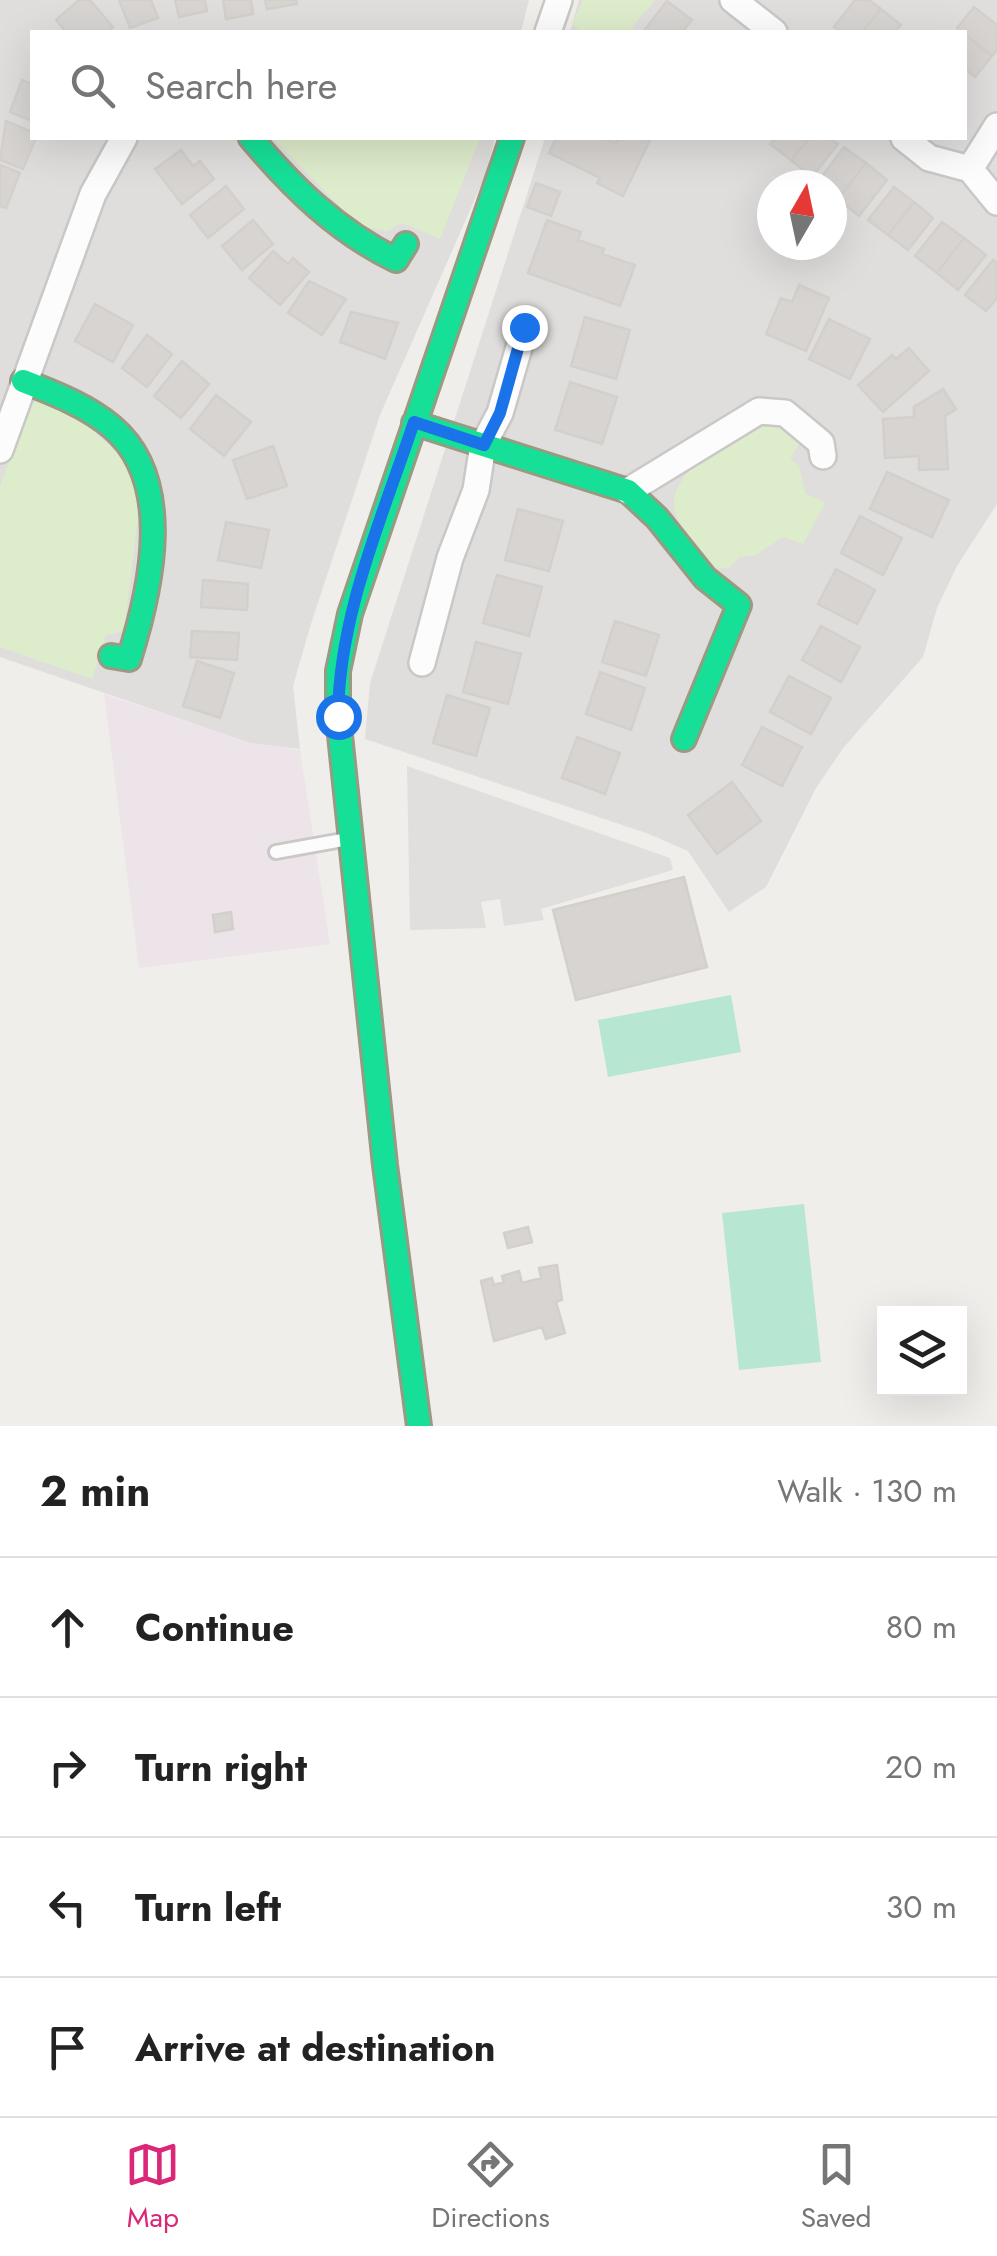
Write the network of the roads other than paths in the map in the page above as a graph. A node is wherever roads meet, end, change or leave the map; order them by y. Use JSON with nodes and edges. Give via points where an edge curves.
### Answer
{"nodes":[{"id":1,"x":559,"y":0,"type":"edge"},
{"id":2,"x":733,"y":0,"type":"edge"},
{"id":3,"x":549,"y":30,"type":"edge"},
{"id":4,"x":771,"y":30,"type":"edge"},
{"id":5,"x":997,"y":126,"type":"edge"},
{"id":6,"x":123,"y":140,"type":"edge"},
{"id":7,"x":254,"y":140,"type":"edge"},
{"id":8,"x":511,"y":140,"type":"edge"},
{"id":9,"x":906,"y":140,"type":"edge"},
{"id":10,"x":970,"y":169,"type":"junction"},
{"id":11,"x":997,"y":202,"type":"edge"},
{"id":12,"x":406,"y":244,"type":"dead end"},
{"id":13,"x":524,"y":327,"type":"dead end"},
{"id":14,"x":23,"y":381,"type":"junction"},
{"id":15,"x":414,"y":422,"type":"junction"},
{"id":16,"x":484,"y":445,"type":"junction"},
{"id":17,"x":0,"y":450,"type":"edge"},
{"id":18,"x":823,"y":456,"type":"dead end"},
{"id":19,"x":628,"y":491,"type":"junction"},
{"id":20,"x":112,"y":656,"type":"dead end"},
{"id":21,"x":422,"y":663,"type":"dead end"},
{"id":22,"x":684,"y":738,"type":"dead end"},
{"id":23,"x":351,"y":838,"type":"junction"},
{"id":24,"x":276,"y":852,"type":"dead end"},
{"id":25,"x":419,"y":1426,"type":"edge"}],
"edges":[{"from":1,"to":3,"type":"street"},
{"from":2,"to":4,"type":"street"},
{"from":5,"to":10,"type":"street"},
{"from":6,"to":14,"type":"street","via":[[93,194]]},
{"from":7,"to":12,"type":"street","via":[[343,229],[396,260]]},
{"from":8,"to":15,"type":"street"},
{"from":9,"to":10,"type":"street","via":[[929,158]]},
{"from":10,"to":11,"type":"street"},
{"from":13,"to":16,"type":"street"},
{"from":14,"to":17,"type":"street"},
{"from":14,"to":20,"type":"street","via":[[74,401],[122,436],[149,473],[155,522],[138,634],[130,659]]},
{"from":15,"to":16,"type":"street"},
{"from":15,"to":23,"type":"street","via":[[350,614],[338,671]]},
{"from":16,"to":19,"type":"street"},
{"from":16,"to":21,"type":"street"},
{"from":18,"to":19,"type":"street","via":[[820,443],[786,413],[759,411]]},
{"from":19,"to":22,"type":"street","via":[[646,504],[710,588],[739,605]]},
{"from":23,"to":24,"type":"lane"},
{"from":23,"to":25,"type":"street"}]}
